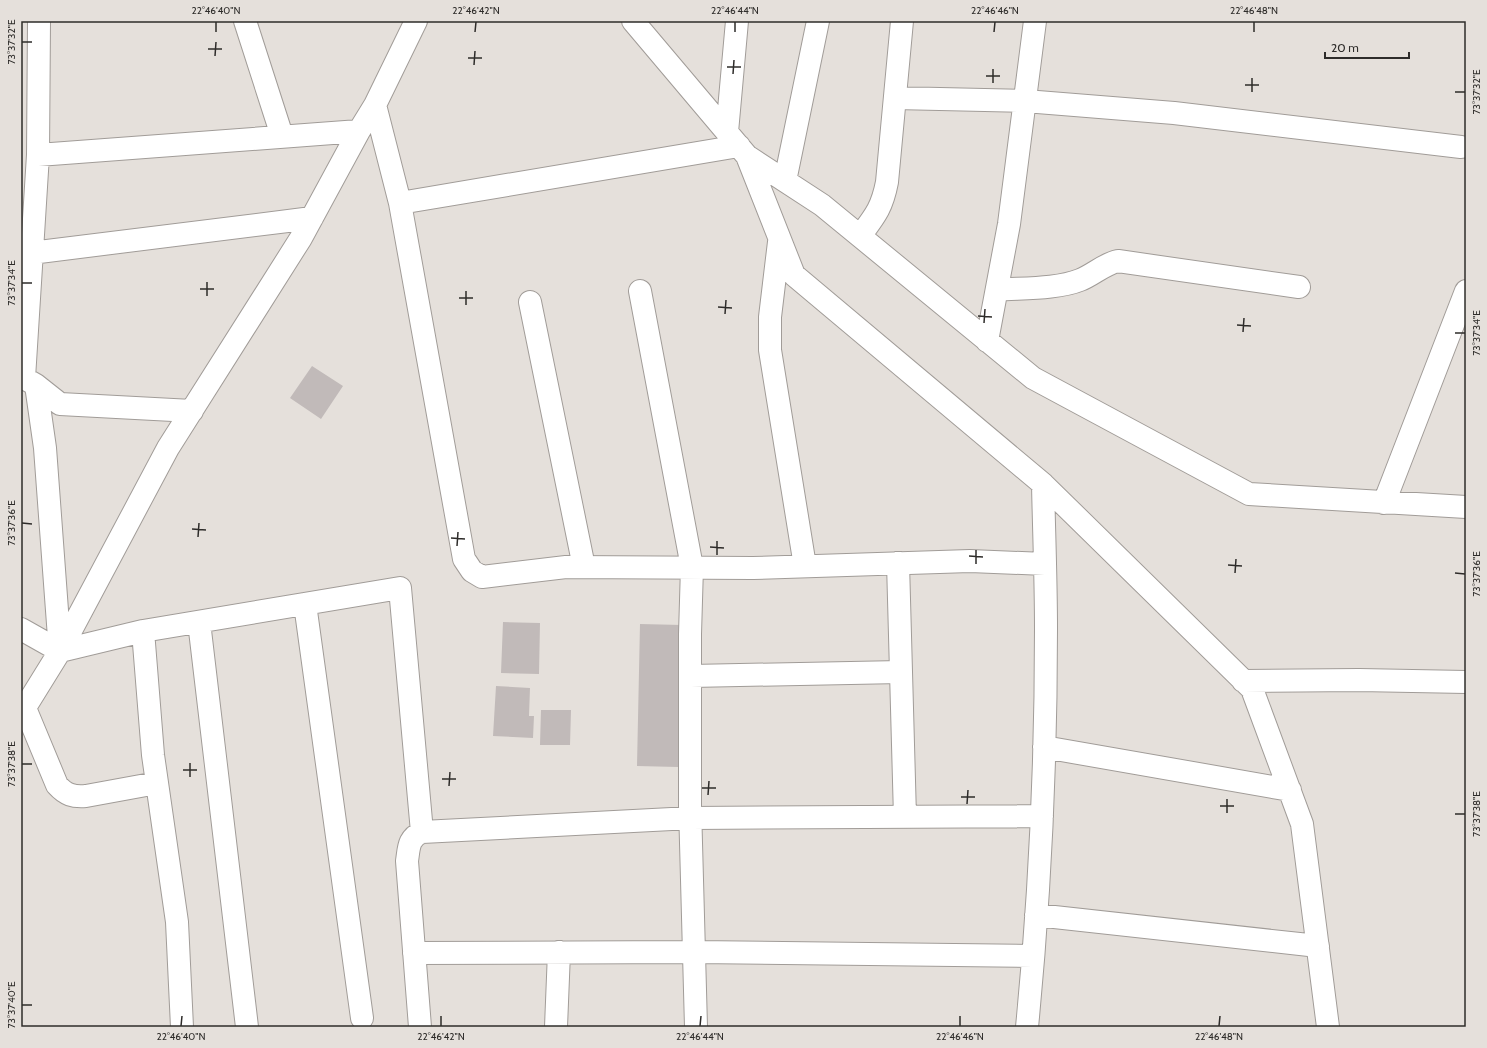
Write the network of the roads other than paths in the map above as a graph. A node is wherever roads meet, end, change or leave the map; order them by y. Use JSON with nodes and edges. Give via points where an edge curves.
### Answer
{"nodes":[{"id":1,"x":39,"y":21,"type":"edge"},
{"id":2,"x":245,"y":21,"type":"edge"},
{"id":3,"x":416,"y":21,"type":"edge"},
{"id":4,"x":633,"y":21,"type":"edge"},
{"id":5,"x":738,"y":21,"type":"edge"},
{"id":6,"x":818,"y":21,"type":"edge"},
{"id":7,"x":902,"y":21,"type":"edge"},
{"id":8,"x":1034,"y":21,"type":"edge"},
{"id":9,"x":895,"y":98,"type":"junction"},
{"id":10,"x":1024,"y":101,"type":"junction"},
{"id":11,"x":375,"y":105,"type":"junction"},
{"id":12,"x":359,"y":131,"type":"junction"},
{"id":13,"x":282,"y":136,"type":"junction"},
{"id":14,"x":738,"y":145,"type":"junction"},
{"id":15,"x":1461,"y":147,"type":"dead end"},
{"id":16,"x":38,"y":155,"type":"junction"},
{"id":17,"x":785,"y":181,"type":"junction"},
{"id":18,"x":400,"y":203,"type":"junction"},
{"id":19,"x":312,"y":218,"type":"junction"},
{"id":20,"x":860,"y":236,"type":"junction"},
{"id":21,"x":780,"y":238,"type":"junction"},
{"id":22,"x":31,"y":253,"type":"junction"},
{"id":23,"x":1299,"y":287,"type":"dead end"},
{"id":24,"x":997,"y":290,"type":"junction"},
{"id":25,"x":640,"y":291,"type":"dead end"},
{"id":26,"x":1466,"y":291,"type":"edge"},
{"id":27,"x":530,"y":302,"type":"dead end"},
{"id":28,"x":987,"y":341,"type":"junction"},
{"id":29,"x":27,"y":380,"type":"edge"},
{"id":30,"x":192,"y":411,"type":"junction"},
{"id":31,"x":1043,"y":484,"type":"junction"},
{"id":32,"x":1384,"y":503,"type":"junction"},
{"id":33,"x":1466,"y":507,"type":"edge"},
{"id":34,"x":898,"y":563,"type":"junction"},
{"id":35,"x":1045,"y":564,"type":"junction"},
{"id":36,"x":805,"y":566,"type":"junction"},
{"id":37,"x":584,"y":567,"type":"junction"},
{"id":38,"x":692,"y":567,"type":"junction"},
{"id":39,"x":305,"y":604,"type":"junction"},
{"id":40,"x":199,"y":622,"type":"junction"},
{"id":41,"x":21,"y":629,"type":"edge"},
{"id":42,"x":143,"y":631,"type":"junction"},
{"id":43,"x":60,"y":651,"type":"junction"},
{"id":44,"x":901,"y":672,"type":"junction"},
{"id":45,"x":692,"y":676,"type":"junction"},
{"id":46,"x":1243,"y":681,"type":"junction"},
{"id":47,"x":1466,"y":682,"type":"edge"},
{"id":48,"x":23,"y":711,"type":"edge"},
{"id":49,"x":1044,"y":747,"type":"junction"},
{"id":50,"x":157,"y":783,"type":"junction"},
{"id":51,"x":1290,"y":790,"type":"junction"},
{"id":52,"x":1042,"y":816,"type":"junction"},
{"id":53,"x":905,"y":817,"type":"junction"},
{"id":54,"x":691,"y":818,"type":"junction"},
{"id":55,"x":422,"y":832,"type":"junction"},
{"id":56,"x":1036,"y":914,"type":"junction"},
{"id":57,"x":1318,"y":946,"type":"junction"},
{"id":58,"x":559,"y":952,"type":"junction"},
{"id":59,"x":695,"y":952,"type":"junction"},
{"id":60,"x":414,"y":953,"type":"junction"},
{"id":61,"x":1034,"y":956,"type":"junction"},
{"id":62,"x":362,"y":1018,"type":"dead end"},
{"id":63,"x":182,"y":1027,"type":"edge"},
{"id":64,"x":247,"y":1027,"type":"edge"},
{"id":65,"x":420,"y":1027,"type":"edge"},
{"id":66,"x":556,"y":1027,"type":"edge"},
{"id":67,"x":696,"y":1027,"type":"edge"},
{"id":68,"x":1027,"y":1027,"type":"edge"},
{"id":69,"x":1328,"y":1027,"type":"edge"}],
"edges":[{"from":1,"to":16,"type":"street"},
{"from":2,"to":13,"type":"street"},
{"from":3,"to":11,"type":"street"},
{"from":4,"to":14,"type":"street"},
{"from":5,"to":14,"type":"street"},
{"from":6,"to":17,"type":"street"},
{"from":7,"to":9,"type":"street"},
{"from":8,"to":10,"type":"street"},
{"from":9,"to":10,"type":"street"},
{"from":9,"to":20,"type":"street","via":[[883,201],[877,214]]},
{"from":10,"to":15,"type":"street","via":[[1174,113]]},
{"from":10,"to":24,"type":"street","via":[[1010,224]]},
{"from":11,"to":12,"type":"street"},
{"from":11,"to":18,"type":"street"},
{"from":12,"to":13,"type":"street"},
{"from":12,"to":19,"type":"street"},
{"from":13,"to":16,"type":"street"},
{"from":14,"to":17,"type":"street"},
{"from":14,"to":18,"type":"street"},
{"from":14,"to":21,"type":"street"},
{"from":16,"to":22,"type":"street"},
{"from":17,"to":20,"type":"street","via":[[822,205]]},
{"from":18,"to":37,"type":"street","via":[[464,559],[472,571],[482,577]]},
{"from":19,"to":22,"type":"street"},
{"from":19,"to":30,"type":"street"},
{"from":20,"to":28,"type":"street"},
{"from":21,"to":31,"type":"street","via":[[794,275]]},
{"from":21,"to":36,"type":"street","via":[[770,318],[770,350]]},
{"from":22,"to":29,"type":"street"},
{"from":23,"to":24,"type":"street","via":[[1118,261],[1111,262],[1080,280],[1066,284]]},
{"from":24,"to":28,"type":"street"},
{"from":25,"to":38,"type":"street"},
{"from":26,"to":32,"type":"street"},
{"from":27,"to":37,"type":"street"},
{"from":28,"to":32,"type":"street","via":[[1033,378],[1249,494]]},
{"from":29,"to":30,"type":"street","via":[[60,404]]},
{"from":29,"to":43,"type":"street","via":[[44,448]]},
{"from":30,"to":43,"type":"street","via":[[168,448]]},
{"from":31,"to":35,"type":"street"},
{"from":31,"to":46,"type":"street"},
{"from":32,"to":33,"type":"street"},
{"from":34,"to":35,"type":"street","via":[[970,561]]},
{"from":34,"to":36,"type":"street"},
{"from":34,"to":44,"type":"street"},
{"from":35,"to":49,"type":"street"},
{"from":36,"to":38,"type":"street"},
{"from":37,"to":38,"type":"street"},
{"from":38,"to":45,"type":"street"},
{"from":39,"to":40,"type":"street"},
{"from":39,"to":55,"type":"street","via":[[400,588]]},
{"from":39,"to":62,"type":"street"},
{"from":40,"to":42,"type":"street"},
{"from":40,"to":64,"type":"street"},
{"from":41,"to":43,"type":"street"},
{"from":42,"to":43,"type":"street"},
{"from":42,"to":50,"type":"street"},
{"from":43,"to":48,"type":"street"},
{"from":44,"to":45,"type":"street"},
{"from":44,"to":53,"type":"street"},
{"from":45,"to":54,"type":"street"},
{"from":46,"to":47,"type":"street"},
{"from":46,"to":51,"type":"street","via":[[1252,690]]},
{"from":48,"to":50,"type":"street","via":[[57,785],[64,793],[86,796]]},
{"from":49,"to":51,"type":"street"},
{"from":49,"to":52,"type":"street"},
{"from":50,"to":63,"type":"street","via":[[177,922]]},
{"from":51,"to":57,"type":"street","via":[[1302,824]]},
{"from":52,"to":53,"type":"street"},
{"from":52,"to":56,"type":"street"},
{"from":53,"to":54,"type":"street"},
{"from":54,"to":55,"type":"street"},
{"from":54,"to":59,"type":"street"},
{"from":55,"to":60,"type":"street","via":[[414,835],[410,842],[407,861]]},
{"from":56,"to":57,"type":"street"},
{"from":56,"to":61,"type":"street"},
{"from":57,"to":69,"type":"street"},
{"from":58,"to":59,"type":"street"},
{"from":58,"to":60,"type":"street"},
{"from":58,"to":66,"type":"street"},
{"from":59,"to":61,"type":"street"},
{"from":59,"to":67,"type":"street"},
{"from":60,"to":65,"type":"street"},
{"from":61,"to":68,"type":"street"}]}
